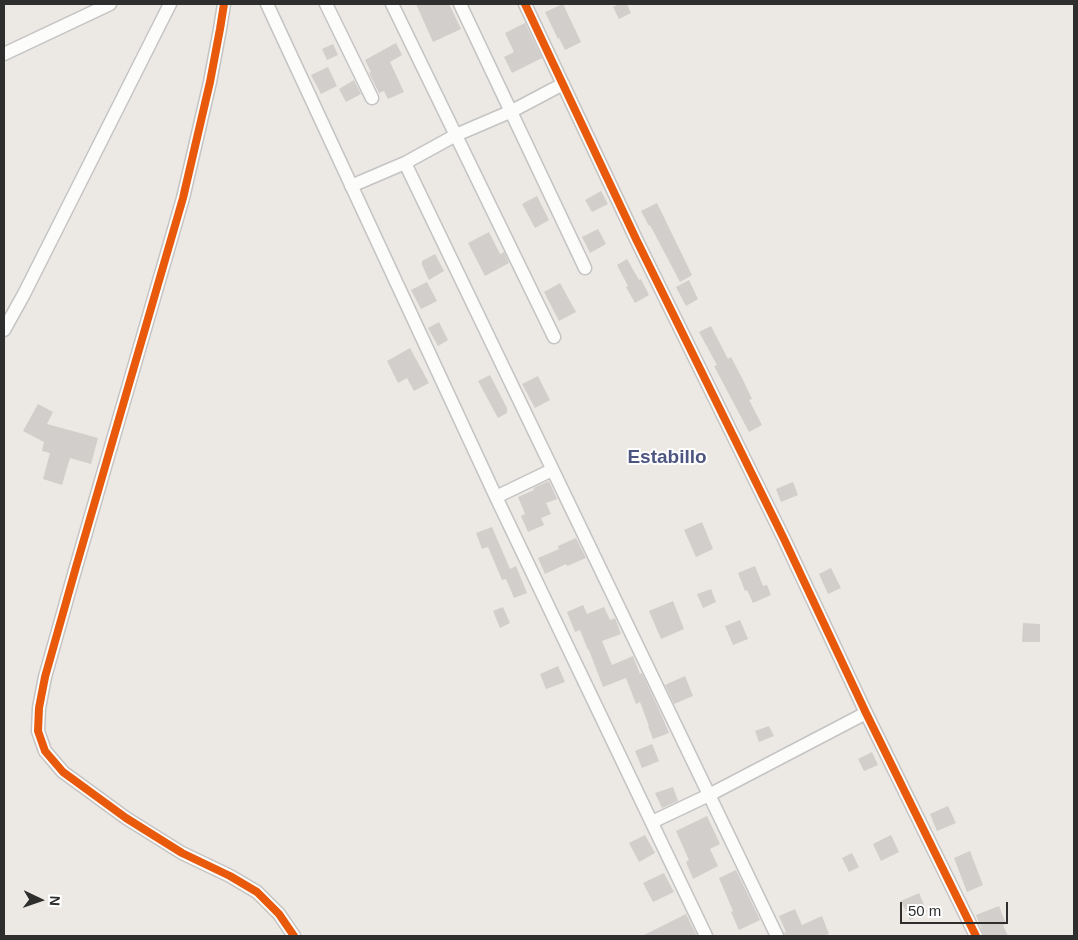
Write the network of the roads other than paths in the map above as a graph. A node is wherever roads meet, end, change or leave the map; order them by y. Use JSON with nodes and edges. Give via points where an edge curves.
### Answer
{"nodes":[{"id":1,"x":110,"y":4,"type":"edge"},
{"id":2,"x":170,"y":4,"type":"edge"},
{"id":3,"x":224,"y":4,"type":"edge"},
{"id":4,"x":267,"y":4,"type":"edge"},
{"id":5,"x":326,"y":4,"type":"edge"},
{"id":6,"x":392,"y":4,"type":"edge"},
{"id":7,"x":460,"y":4,"type":"edge"},
{"id":8,"x":525,"y":4,"type":"edge"},
{"id":9,"x":4,"y":54,"type":"edge"},
{"id":10,"x":563,"y":84,"type":"junction"},
{"id":11,"x":372,"y":98,"type":"dead end"},
{"id":12,"x":512,"y":112,"type":"junction"},
{"id":13,"x":456,"y":135,"type":"junction"},
{"id":14,"x":405,"y":163,"type":"junction"},
{"id":15,"x":351,"y":186,"type":"junction"},
{"id":16,"x":585,"y":268,"type":"dead end"},
{"id":17,"x":4,"y":330,"type":"edge"},
{"id":18,"x":554,"y":337,"type":"dead end"},
{"id":19,"x":552,"y":470,"type":"junction"},
{"id":20,"x":496,"y":497,"type":"junction"},
{"id":21,"x":866,"y":714,"type":"junction"},
{"id":22,"x":709,"y":795,"type":"junction"},
{"id":23,"x":652,"y":822,"type":"junction"},
{"id":24,"x":294,"y":936,"type":"edge"},
{"id":25,"x":706,"y":936,"type":"edge"},
{"id":26,"x":777,"y":936,"type":"edge"},
{"id":27,"x":976,"y":936,"type":"edge"}],
"edges":[{"from":1,"to":9,"type":"street"},
{"from":2,"to":17,"type":"street"},
{"from":3,"to":24,"type":"street","via":[[183,198],[45,677],[38,730],[45,750],[63,772],[182,853],[258,892]]},
{"from":4,"to":15,"type":"street"},
{"from":5,"to":11,"type":"street"},
{"from":6,"to":13,"type":"street"},
{"from":7,"to":12,"type":"street"},
{"from":8,"to":10,"type":"street"},
{"from":10,"to":12,"type":"street"},
{"from":10,"to":21,"type":"street"},
{"from":12,"to":13,"type":"street"},
{"from":12,"to":16,"type":"street"},
{"from":13,"to":14,"type":"street"},
{"from":13,"to":18,"type":"street"},
{"from":14,"to":15,"type":"street"},
{"from":14,"to":19,"type":"street"},
{"from":15,"to":20,"type":"street"},
{"from":19,"to":20,"type":"street"},
{"from":19,"to":22,"type":"street"},
{"from":20,"to":23,"type":"street"},
{"from":21,"to":22,"type":"street"},
{"from":21,"to":27,"type":"street"},
{"from":22,"to":23,"type":"street"},
{"from":22,"to":26,"type":"street"},
{"from":23,"to":25,"type":"street"}]}
